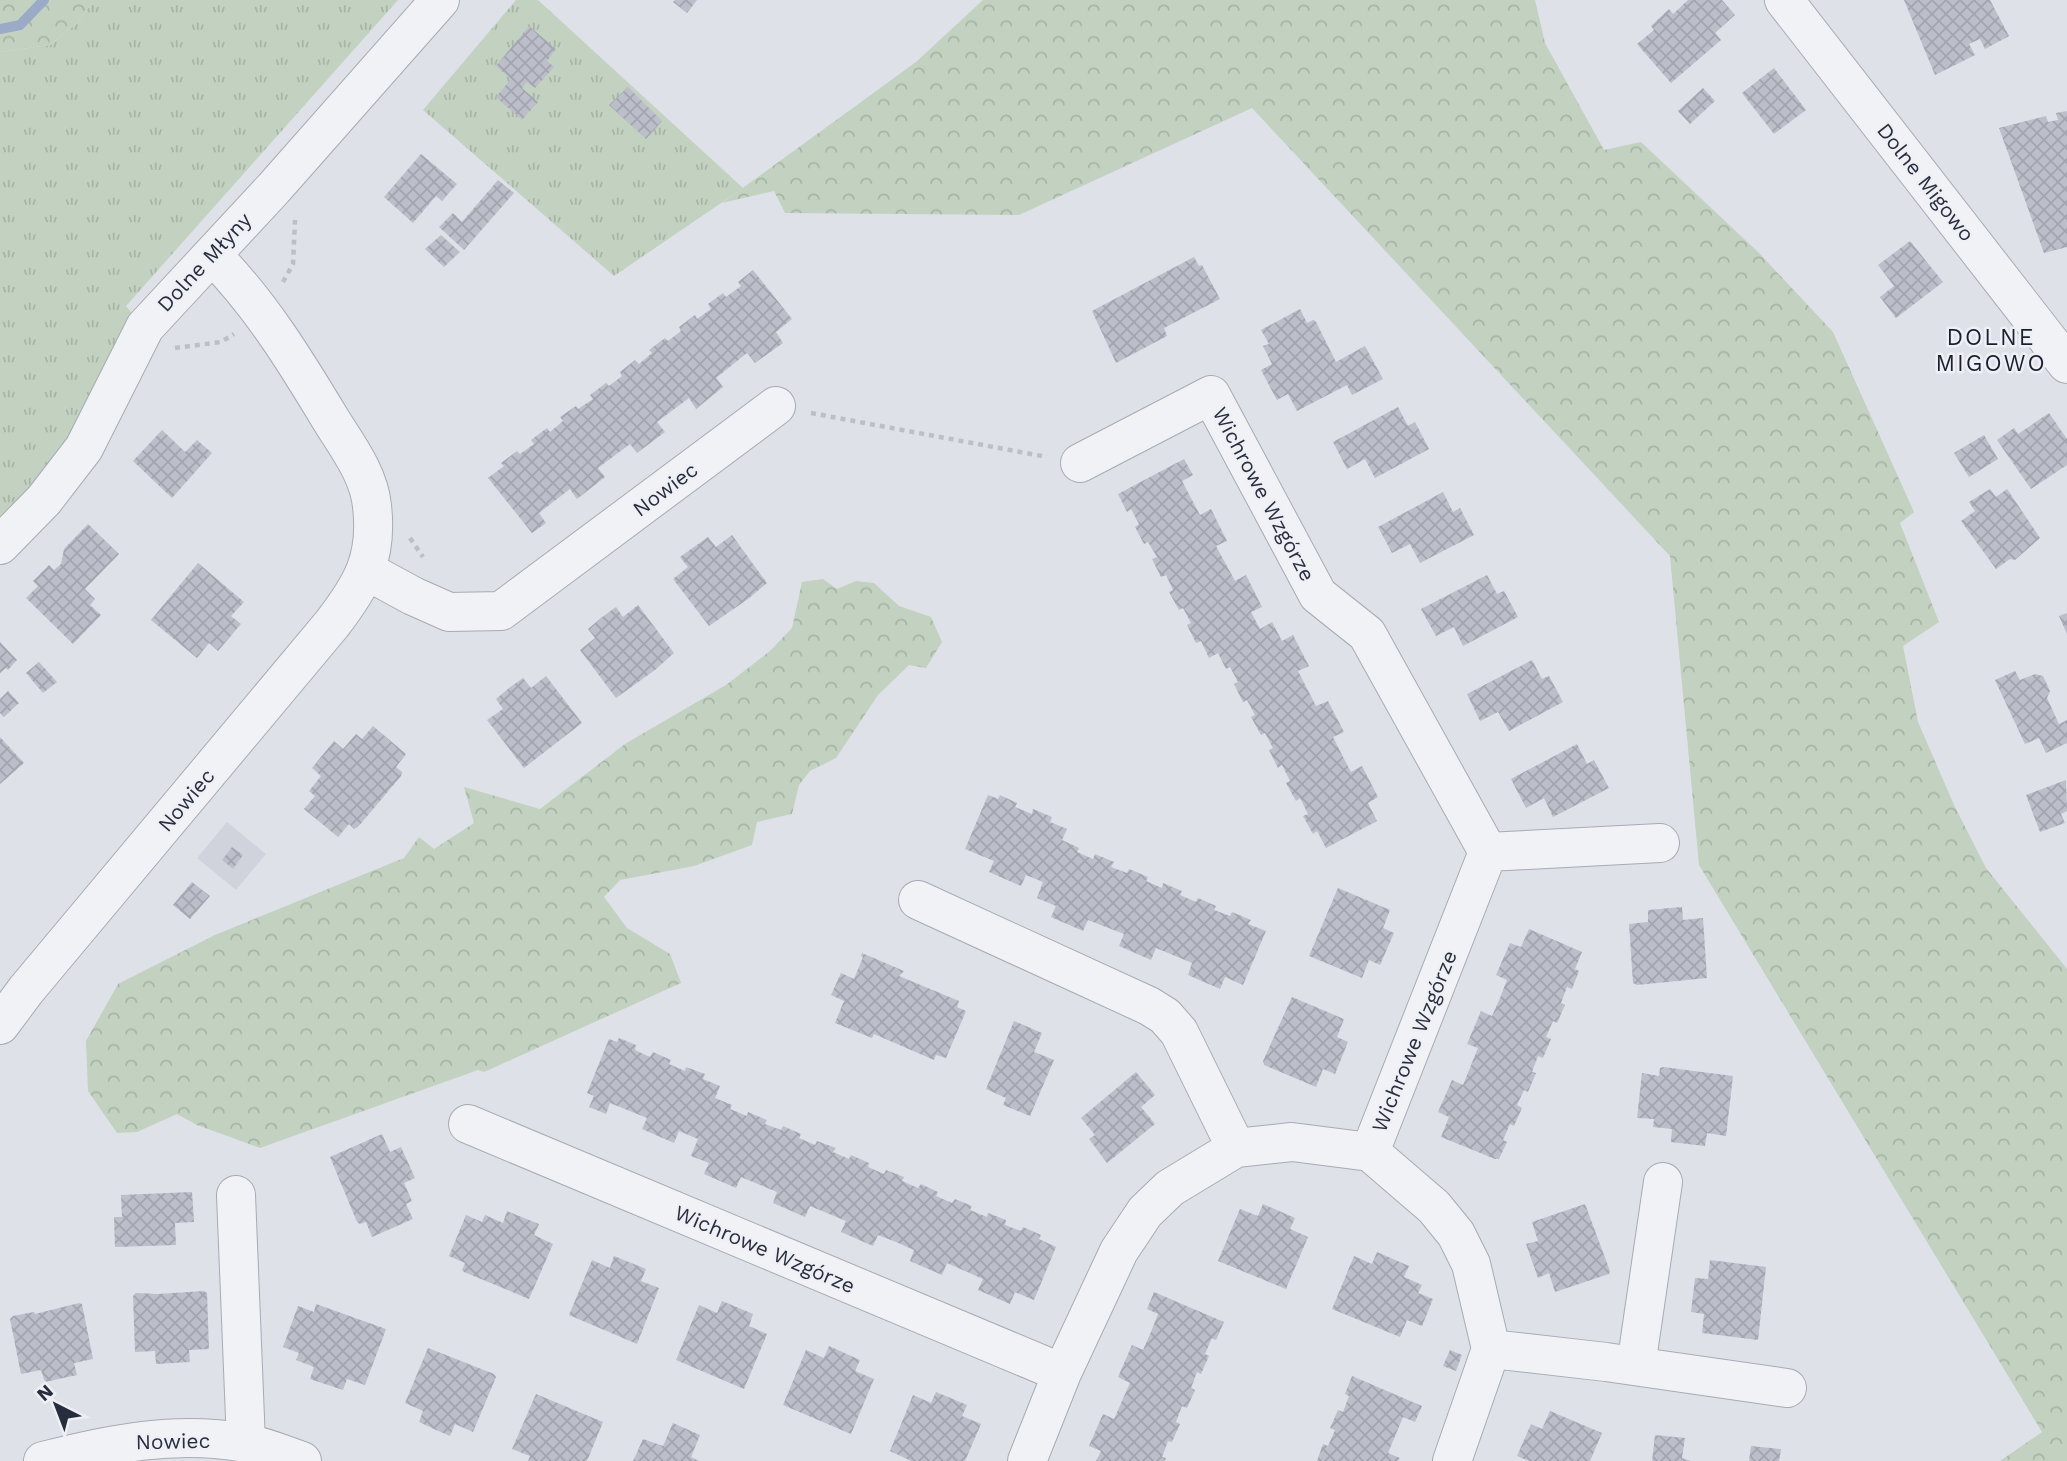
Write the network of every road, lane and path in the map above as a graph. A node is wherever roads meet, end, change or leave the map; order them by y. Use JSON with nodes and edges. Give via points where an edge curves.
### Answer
{"nodes":[{"id":1,"x":440,"y":0,"type":"edge"},
{"id":2,"x":1784,"y":0,"type":"edge"},
{"id":3,"x":296,"y":208,"type":"dead end"},
{"id":4,"x":212,"y":255,"type":"junction"},
{"id":5,"x":258,"y":309,"type":"junction"},
{"id":6,"x":171,"y":349,"type":"dead end"},
{"id":7,"x":2067,"y":364,"type":"edge"},
{"id":8,"x":793,"y":409,"type":"joint"},
{"id":9,"x":1066,"y":460,"type":"joint"},
{"id":10,"x":0,"y":545,"type":"edge"},
{"id":11,"x":367,"y":571,"type":"junction"},
{"id":12,"x":1660,"y":844,"type":"dead end"},
{"id":13,"x":1488,"y":852,"type":"junction"},
{"id":14,"x":918,"y":900,"type":"dead end"},
{"id":15,"x":0,"y":1025,"type":"edge"},
{"id":16,"x":468,"y":1124,"type":"dead end"},
{"id":17,"x":1236,"y":1148,"type":"junction"},
{"id":18,"x":1370,"y":1152,"type":"junction"},
{"id":19,"x":1663,"y":1182,"type":"dead end"},
{"id":20,"x":236,"y":1195,"type":"dead end"},
{"id":21,"x":1491,"y":1349,"type":"junction"},
{"id":22,"x":1636,"y":1366,"type":"junction"},
{"id":23,"x":1062,"y":1373,"type":"junction"},
{"id":24,"x":1787,"y":1388,"type":"dead end"},
{"id":25,"x":246,"y":1443,"type":"junction"},
{"id":26,"x":43,"y":1461,"type":"edge"},
{"id":27,"x":302,"y":1461,"type":"edge"},
{"id":28,"x":1027,"y":1461,"type":"edge"},
{"id":29,"x":1452,"y":1461,"type":"edge"}],
"edges":[{"from":1,"to":4,"type":"street","name":"Dolne Młyny"},
{"from":2,"to":7,"type":"street","name":"Dolne Migowo"},
{"from":3,"to":5,"type":"path","via":[[293,264]]},
{"from":4,"to":5,"type":"street","name":"Nowiec"},
{"from":4,"to":10,"type":"street","name":"Dolne Młyny","via":[[145,327],[84,448],[44,500]]},
{"from":5,"to":6,"type":"path","via":[[221,342]]},
{"from":5,"to":11,"type":"street","name":"Nowiec","via":[[367,484],[373,542]]},
{"from":8,"to":9,"type":"path"},
{"from":8,"to":11,"type":"street","name":"Nowiec","via":[[501,611],[449,612]]},
{"from":9,"to":13,"type":"street","name":"Wichrowe Wzgórze","via":[[1211,395],[1318,595],[1367,635]]},
{"from":11,"to":15,"type":"street","name":"Nowiec","via":[[332,624]]},
{"from":12,"to":13,"type":"street"},
{"from":13,"to":18,"type":"street","name":"Wichrowe Wzgórze"},
{"from":14,"to":17,"type":"street","via":[[1165,1016],[1179,1031]]},
{"from":16,"to":23,"type":"street","name":"Wichrowe Wzgórze"},
{"from":17,"to":18,"type":"street","name":"Wichrowe Wzgórze","via":[[1292,1142]]},
{"from":17,"to":23,"type":"street","name":"Wichrowe Wzgórze","via":[[1170,1188],[1145,1212],[1119,1251]]},
{"from":18,"to":21,"type":"street","name":"Wichrowe Wzgórze","via":[[1434,1207],[1456,1234],[1471,1264]]},
{"from":19,"to":22,"type":"street"},
{"from":20,"to":25,"type":"street"},
{"from":21,"to":22,"type":"street"},
{"from":21,"to":29,"type":"street"},
{"from":22,"to":24,"type":"street"},
{"from":23,"to":28,"type":"street","name":"Wichrowe Wzgórze"},
{"from":25,"to":26,"type":"street","name":"Nowiec","via":[[186,1437],[131,1441]]},
{"from":25,"to":27,"type":"street","name":"Nowiec"}]}
